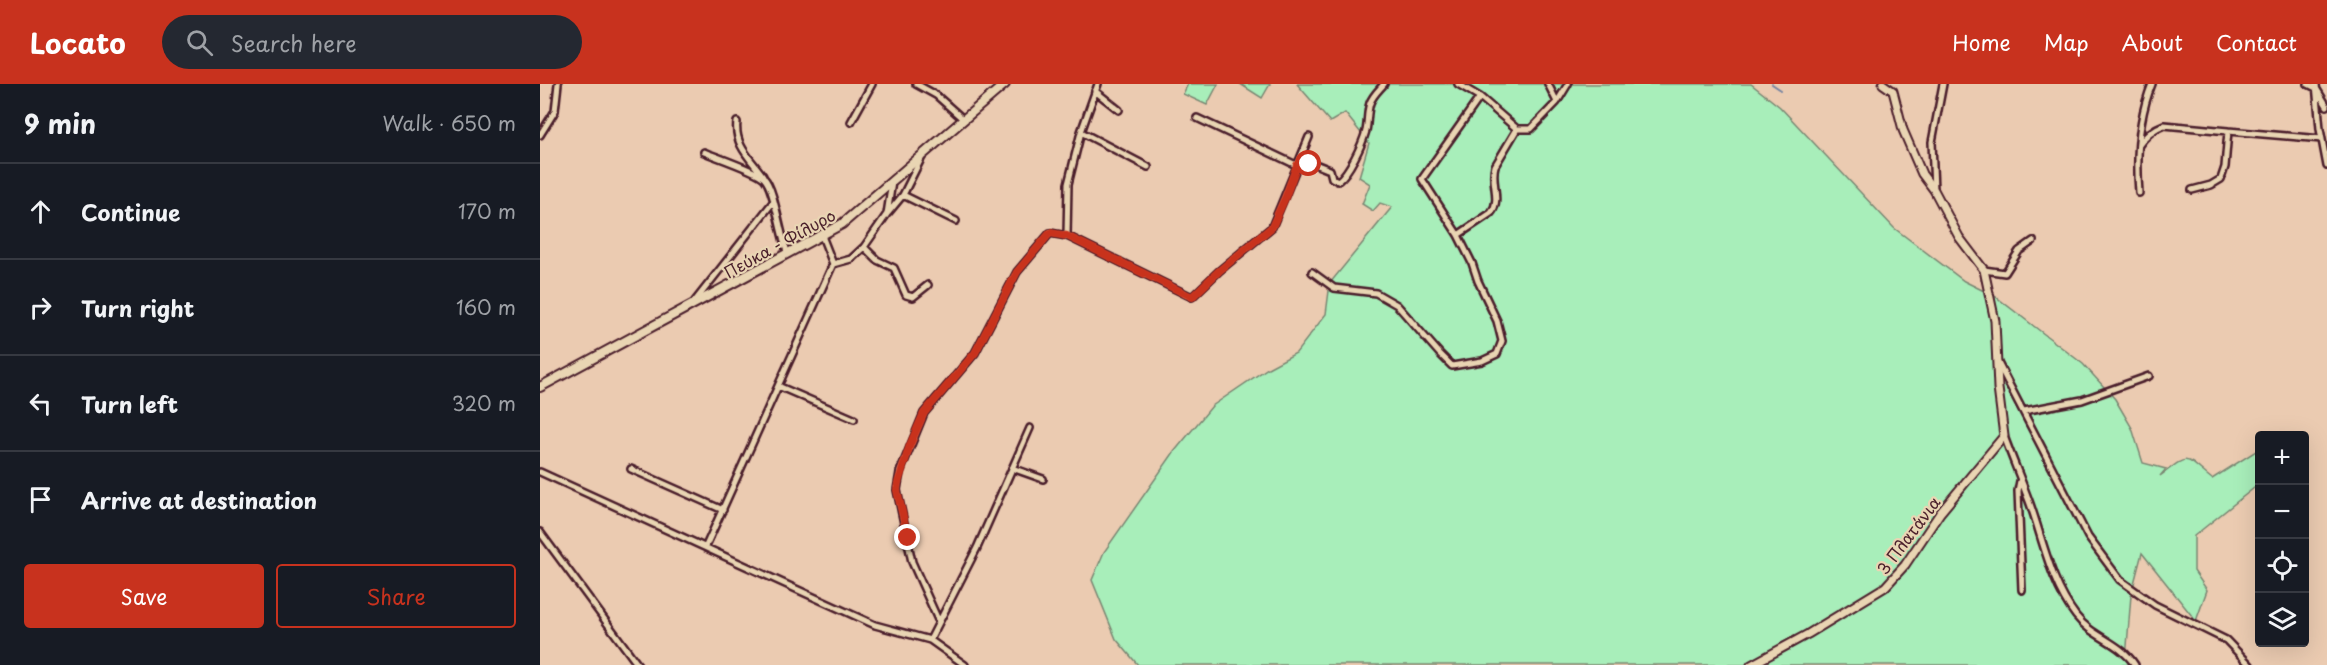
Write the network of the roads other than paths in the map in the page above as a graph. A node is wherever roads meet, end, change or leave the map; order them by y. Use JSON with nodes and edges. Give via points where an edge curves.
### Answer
{"nodes":[{"id":1,"x":558,"y":84,"type":"edge"},
{"id":2,"x":872,"y":84,"type":"edge"},
{"id":3,"x":916,"y":84,"type":"edge"},
{"id":4,"x":1005,"y":84,"type":"edge"},
{"id":5,"x":1098,"y":84,"type":"edge"},
{"id":6,"x":1384,"y":84,"type":"edge"},
{"id":7,"x":1458,"y":84,"type":"edge"},
{"id":8,"x":1548,"y":84,"type":"edge"},
{"id":9,"x":1568,"y":84,"type":"edge"},
{"id":10,"x":1883,"y":84,"type":"edge"},
{"id":11,"x":1943,"y":84,"type":"edge"},
{"id":12,"x":2152,"y":84,"type":"edge"},
{"id":13,"x":2308,"y":84,"type":"edge"},
{"id":14,"x":2316,"y":86,"type":"edge"},
{"id":15,"x":1095,"y":91,"type":"junction"},
{"id":16,"x":1480,"y":98,"type":"junction"},
{"id":17,"x":1557,"y":102,"type":"junction"},
{"id":18,"x":2327,"y":106,"type":"edge"},
{"id":19,"x":1119,"y":110,"type":"dead end"},
{"id":20,"x":1197,"y":118,"type":"dead end"},
{"id":21,"x":963,"y":119,"type":"junction"},
{"id":22,"x":737,"y":122,"type":"dead end"},
{"id":23,"x":851,"y":122,"type":"dead end"},
{"id":24,"x":1517,"y":129,"type":"junction"},
{"id":25,"x":2228,"y":131,"type":"junction"},
{"id":26,"x":1081,"y":132,"type":"junction"},
{"id":27,"x":540,"y":135,"type":"edge"},
{"id":28,"x":1309,"y":137,"type":"dead end"},
{"id":29,"x":2322,"y":139,"type":"junction"},
{"id":30,"x":2138,"y":147,"type":"junction"},
{"id":31,"x":704,"y":152,"type":"dead end"},
{"id":32,"x":923,"y":154,"type":"junction"},
{"id":33,"x":1297,"y":165,"type":"junction"},
{"id":34,"x":1148,"y":166,"type":"dead end"},
{"id":35,"x":2327,"y":166,"type":"edge"},
{"id":36,"x":764,"y":177,"type":"junction"},
{"id":37,"x":892,"y":182,"type":"junction"},
{"id":38,"x":1934,"y":190,"type":"junction"},
{"id":39,"x":2192,"y":190,"type":"dead end"},
{"id":40,"x":2139,"y":193,"type":"dead end"},
{"id":41,"x":903,"y":195,"type":"junction"},
{"id":42,"x":773,"y":202,"type":"junction"},
{"id":43,"x":887,"y":214,"type":"junction"},
{"id":44,"x":956,"y":221,"type":"dead end"},
{"id":45,"x":1458,"y":235,"type":"junction"},
{"id":46,"x":822,"y":236,"type":"junction"},
{"id":47,"x":1067,"y":236,"type":"junction"},
{"id":48,"x":2034,"y":241,"type":"dead end"},
{"id":49,"x":864,"y":247,"type":"junction"},
{"id":50,"x":788,"y":254,"type":"junction"},
{"id":51,"x":833,"y":264,"type":"junction"},
{"id":52,"x":1984,"y":270,"type":"junction"},
{"id":53,"x":1312,"y":272,"type":"dead end"},
{"id":54,"x":928,"y":285,"type":"dead end"},
{"id":55,"x":691,"y":307,"type":"junction"},
{"id":56,"x":1998,"y":363,"type":"junction"},
{"id":57,"x":2149,"y":376,"type":"dead end"},
{"id":58,"x":778,"y":386,"type":"junction"},
{"id":59,"x":540,"y":387,"type":"edge"},
{"id":60,"x":2024,"y":411,"type":"junction"},
{"id":61,"x":854,"y":419,"type":"dead end"},
{"id":62,"x":1030,"y":428,"type":"dead end"},
{"id":63,"x":2004,"y":436,"type":"junction"},
{"id":64,"x":1012,"y":468,"type":"junction"},
{"id":65,"x":631,"y":469,"type":"dead end"},
{"id":66,"x":540,"y":472,"type":"edge"},
{"id":67,"x":1043,"y":479,"type":"dead end"},
{"id":68,"x":2020,"y":479,"type":"junction"},
{"id":69,"x":723,"y":510,"type":"junction"},
{"id":70,"x":540,"y":532,"type":"edge"},
{"id":71,"x":706,"y":546,"type":"junction"},
{"id":72,"x":2022,"y":590,"type":"dead end"},
{"id":73,"x":939,"y":622,"type":"junction"},
{"id":74,"x":930,"y":640,"type":"junction"},
{"id":75,"x":638,"y":665,"type":"edge"},
{"id":76,"x":965,"y":665,"type":"edge"},
{"id":77,"x":1751,"y":665,"type":"edge"},
{"id":78,"x":2135,"y":665,"type":"edge"},
{"id":79,"x":2250,"y":665,"type":"edge"}],
"edges":[{"from":1,"to":27,"type":"street","via":[[555,111]]},
{"from":2,"to":23,"type":"street"},
{"from":3,"to":21,"type":"street","via":[[936,95]]},
{"from":4,"to":21,"type":"main road","name":"Πεύκα - Φίλυρο"},
{"from":5,"to":15,"type":"street"},
{"from":6,"to":33,"type":"street","via":[[1369,105],[1359,148],[1340,179],[1332,178],[1325,166]]},
{"from":7,"to":16,"type":"street"},
{"from":8,"to":17,"type":"street"},
{"from":9,"to":17,"type":"street"},
{"from":10,"to":38,"type":"street","via":[[1893,91],[1911,152]]},
{"from":11,"to":38,"type":"street","via":[[1932,142]]},
{"from":12,"to":30,"type":"street","via":[[2141,118]]},
{"from":13,"to":14,"type":"street"},
{"from":14,"to":18,"type":"street"},
{"from":14,"to":29,"type":"street"},
{"from":15,"to":19,"type":"street"},
{"from":15,"to":26,"type":"street"},
{"from":16,"to":24,"type":"street"},
{"from":16,"to":45,"type":"street","via":[[1422,179]]},
{"from":17,"to":24,"type":"street","via":[[1531,129]]},
{"from":20,"to":33,"type":"street"},
{"from":21,"to":32,"type":"main road","name":"Πεύκα - Φίλυρο"},
{"from":22,"to":36,"type":"street","via":[[739,145]]},
{"from":24,"to":45,"type":"street","via":[[1495,166],[1495,208]]},
{"from":25,"to":29,"type":"street"},
{"from":25,"to":30,"type":"street","via":[[2164,124],[2156,127]]},
{"from":25,"to":39,"type":"street","via":[[2221,179]]},
{"from":26,"to":34,"type":"street"},
{"from":26,"to":47,"type":"street","via":[[1068,184]]},
{"from":28,"to":33,"type":"street"},
{"from":29,"to":35,"type":"street"},
{"from":30,"to":40,"type":"street"},
{"from":31,"to":36,"type":"street"},
{"from":32,"to":37,"type":"main road","name":"Πεύκα - Φίλυρο"},
{"from":32,"to":41,"type":"street"},
{"from":33,"to":47,"type":"street","via":[[1272,227],[1192,297]]},
{"from":36,"to":42,"type":"street"},
{"from":37,"to":43,"type":"street"},
{"from":37,"to":46,"type":"main road","name":"Πεύκα - Φίλυρο","via":[[857,213]]},
{"from":38,"to":52,"type":"street","via":[[1959,237]]},
{"from":41,"to":43,"type":"street"},
{"from":41,"to":44,"type":"street"},
{"from":42,"to":50,"type":"street"},
{"from":42,"to":55,"type":"street"},
{"from":43,"to":49,"type":"street"},
{"from":45,"to":53,"type":"street","via":[[1497,321],[1502,341],[1497,354],[1482,361],[1452,366],[1397,305],[1376,293],[1334,288]]},
{"from":46,"to":50,"type":"main road","name":"Πεύκα - Φίλυρο"},
{"from":46,"to":51,"type":"street"},
{"from":47,"to":73,"type":"street","via":[[1050,233],[1017,272],[975,353],[924,413],[900,472],[897,490],[912,562]]},
{"from":48,"to":52,"type":"street","via":[[2019,251],[2005,273]]},
{"from":49,"to":51,"type":"street","via":[[851,259]]},
{"from":49,"to":54,"type":"street","via":[[877,260],[894,268],[906,295],[912,297]]},
{"from":50,"to":55,"type":"main road","name":"Πεύκα - Φίλυρο"},
{"from":51,"to":58,"type":"street"},
{"from":52,"to":56,"type":"street","via":[[1995,321]]},
{"from":55,"to":59,"type":"main road","name":"Πεύκα - Φίλυρο"},
{"from":56,"to":60,"type":"street"},
{"from":56,"to":63,"type":"street"},
{"from":57,"to":60,"type":"street","via":[[2082,400]]},
{"from":58,"to":61,"type":"street"},
{"from":58,"to":69,"type":"street"},
{"from":60,"to":79,"type":"street","via":[[2088,537],[2120,580],[2155,605],[2226,640]]},
{"from":62,"to":64,"type":"street"},
{"from":63,"to":68,"type":"street"},
{"from":63,"to":77,"type":"street","name":"3 Πλατάνια","via":[[1885,587]]},
{"from":64,"to":67,"type":"street"},
{"from":64,"to":73,"type":"street"},
{"from":65,"to":69,"type":"street"},
{"from":66,"to":71,"type":"street"},
{"from":68,"to":72,"type":"street"},
{"from":68,"to":78,"type":"street","via":[[2053,577],[2075,615],[2086,627],[2117,645]]},
{"from":69,"to":71,"type":"street"},
{"from":70,"to":75,"type":"street"},
{"from":71,"to":74,"type":"street","via":[[875,625]]},
{"from":73,"to":74,"type":"street"},
{"from":74,"to":76,"type":"street"}]}
